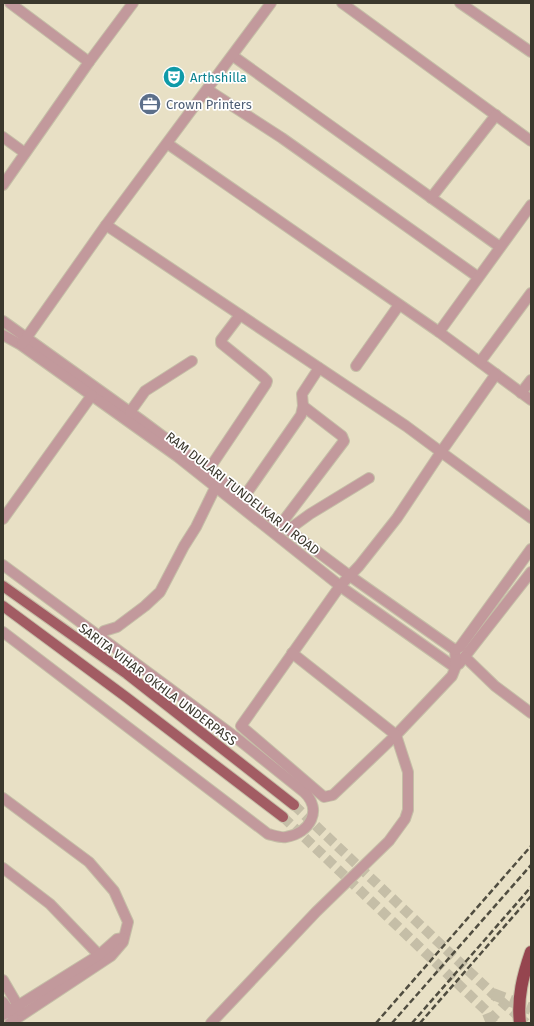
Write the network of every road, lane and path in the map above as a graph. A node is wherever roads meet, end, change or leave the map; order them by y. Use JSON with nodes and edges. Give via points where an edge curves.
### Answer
{"nodes":[{"id":1,"x":10,"y":3,"type":"edge"},
{"id":2,"x":133,"y":3,"type":"edge"},
{"id":3,"x":271,"y":3,"type":"edge"},
{"id":4,"x":342,"y":3,"type":"edge"},
{"id":5,"x":460,"y":3,"type":"edge"},
{"id":6,"x":531,"y":52,"type":"edge"},
{"id":7,"x":233,"y":56,"type":"junction"},
{"id":8,"x":89,"y":62,"type":"junction"},
{"id":9,"x":208,"y":90,"type":"junction"},
{"id":10,"x":496,"y":115,"type":"junction"},
{"id":11,"x":3,"y":137,"type":"edge"},
{"id":12,"x":531,"y":141,"type":"edge"},
{"id":13,"x":168,"y":144,"type":"junction"},
{"id":14,"x":25,"y":153,"type":"junction"},
{"id":15,"x":3,"y":185,"type":"edge"},
{"id":16,"x":431,"y":198,"type":"junction"},
{"id":17,"x":531,"y":205,"type":"edge"},
{"id":18,"x":106,"y":225,"type":"junction"},
{"id":19,"x":500,"y":247,"type":"junction"},
{"id":20,"x":478,"y":277,"type":"junction"},
{"id":21,"x":531,"y":293,"type":"edge"},
{"id":22,"x":399,"y":305,"type":"junction"},
{"id":23,"x":240,"y":315,"type":"junction"},
{"id":24,"x":3,"y":321,"type":"edge"},
{"id":25,"x":439,"y":332,"type":"junction"},
{"id":26,"x":3,"y":335,"type":"edge"},
{"id":27,"x":23,"y":342,"type":"junction"},
{"id":28,"x":192,"y":361,"type":"dead end"},
{"id":29,"x":480,"y":362,"type":"junction"},
{"id":30,"x":356,"y":366,"type":"dead end"},
{"id":31,"x":319,"y":368,"type":"junction"},
{"id":32,"x":496,"y":374,"type":"junction"},
{"id":33,"x":531,"y":380,"type":"edge"},
{"id":34,"x":521,"y":392,"type":"junction"},
{"id":35,"x":92,"y":395,"type":"junction"},
{"id":36,"x":531,"y":400,"type":"edge"},
{"id":37,"x":303,"y":406,"type":"junction"},
{"id":38,"x":130,"y":412,"type":"junction"},
{"id":39,"x":441,"y":452,"type":"junction"},
{"id":40,"x":206,"y":474,"type":"junction"},
{"id":41,"x":369,"y":478,"type":"dead end"},
{"id":42,"x":216,"y":486,"type":"junction"},
{"id":43,"x":244,"y":497,"type":"junction"},
{"id":44,"x":531,"y":518,"type":"edge"},
{"id":45,"x":3,"y":519,"type":"edge"},
{"id":46,"x":284,"y":527,"type":"junction"},
{"id":47,"x":531,"y":549,"type":"edge"},
{"id":48,"x":3,"y":565,"type":"edge"},
{"id":49,"x":531,"y":572,"type":"edge"},
{"id":50,"x":350,"y":576,"type":"junction"},
{"id":51,"x":3,"y":586,"type":"edge"},
{"id":52,"x":340,"y":586,"type":"junction"},
{"id":53,"x":3,"y":606,"type":"edge"},
{"id":54,"x":3,"y":632,"type":"edge"},
{"id":55,"x":101,"y":636,"type":"junction"},
{"id":56,"x":455,"y":650,"type":"junction"},
{"id":57,"x":292,"y":653,"type":"junction"},
{"id":58,"x":465,"y":657,"type":"junction"},
{"id":59,"x":456,"y":666,"type":"junction"},
{"id":60,"x":531,"y":712,"type":"edge"},
{"id":61,"x":396,"y":735,"type":"junction"},
{"id":62,"x":276,"y":756,"type":"junction"},
{"id":63,"x":270,"y":764,"type":"junction"},
{"id":64,"x":3,"y":798,"type":"edge"},
{"id":65,"x":294,"y":805,"type":"tunnel mouth"},
{"id":66,"x":283,"y":817,"type":"tunnel mouth"},
{"id":67,"x":3,"y":868,"type":"edge"},
{"id":68,"x":123,"y":938,"type":"junction"},
{"id":69,"x":531,"y":952,"type":"edge"},
{"id":70,"x":99,"y":955,"type":"junction"},
{"id":71,"x":3,"y":980,"type":"edge"},
{"id":72,"x":3,"y":1002,"type":"edge"},
{"id":73,"x":13,"y":1015,"type":"edge"},
{"id":74,"x":211,"y":1023,"type":"edge"},
{"id":75,"x":520,"y":1023,"type":"edge"}],
"edges":[{"from":1,"to":8,"type":"street"},
{"from":2,"to":8,"type":"street"},
{"from":3,"to":7,"type":"street"},
{"from":4,"to":10,"type":"street"},
{"from":5,"to":6,"type":"street"},
{"from":7,"to":9,"type":"street"},
{"from":7,"to":16,"type":"street"},
{"from":8,"to":14,"type":"street"},
{"from":9,"to":13,"type":"street"},
{"from":9,"to":20,"type":"street","via":[[282,138]]},
{"from":10,"to":12,"type":"street"},
{"from":10,"to":16,"type":"street"},
{"from":11,"to":14,"type":"street"},
{"from":13,"to":18,"type":"street"},
{"from":13,"to":22,"type":"street"},
{"from":14,"to":15,"type":"street"},
{"from":16,"to":19,"type":"street"},
{"from":17,"to":19,"type":"street"},
{"from":18,"to":23,"type":"street"},
{"from":18,"to":27,"type":"street"},
{"from":19,"to":20,"type":"street"},
{"from":20,"to":25,"type":"street"},
{"from":21,"to":29,"type":"street"},
{"from":22,"to":25,"type":"street"},
{"from":22,"to":30,"type":"street"},
{"from":23,"to":31,"type":"street"},
{"from":23,"to":40,"type":"street","via":[[221,343],[267,381]]},
{"from":24,"to":27,"type":"street","name":"RAM DULARI TUNDELKAR JI ROAD"},
{"from":25,"to":29,"type":"street"},
{"from":26,"to":27,"type":"street","name":"RAM DULARI TUNDELKAR JI ROAD"},
{"from":27,"to":35,"type":"street","name":"RAM DULARI TUNDELKAR JI ROAD"},
{"from":27,"to":38,"type":"street","name":"RAM DULARI TUNDELKAR JI ROAD"},
{"from":28,"to":38,"type":"street","via":[[145,391]]},
{"from":29,"to":32,"type":"street"},
{"from":31,"to":37,"type":"street","via":[[302,394]]},
{"from":31,"to":39,"type":"street"},
{"from":32,"to":34,"type":"street"},
{"from":32,"to":39,"type":"street"},
{"from":33,"to":34,"type":"street"},
{"from":34,"to":36,"type":"street"},
{"from":35,"to":40,"type":"street","name":"RAM DULARI TUNDELKAR JI ROAD"},
{"from":35,"to":45,"type":"street"},
{"from":37,"to":43,"type":"street","via":[[301,414]]},
{"from":37,"to":46,"type":"street","via":[[342,436],[344,441]]},
{"from":38,"to":40,"type":"street","name":"RAM DULARI TUNDELKAR JI ROAD"},
{"from":39,"to":44,"type":"street"},
{"from":39,"to":50,"type":"street","via":[[397,518]]},
{"from":40,"to":42,"type":"street","name":"RAM DULARI TUNDELKAR JI ROAD"},
{"from":40,"to":43,"type":"street"},
{"from":41,"to":46,"type":"street"},
{"from":42,"to":52,"type":"street","name":"RAM DULARI TUNDELKAR JI ROAD"},
{"from":42,"to":55,"type":"street","via":[[160,592],[117,627],[104,631]]},
{"from":43,"to":46,"type":"street"},
{"from":46,"to":50,"type":"street"},
{"from":47,"to":56,"type":"street","via":[[460,647]]},
{"from":48,"to":55,"type":"street"},
{"from":49,"to":58,"type":"street"},
{"from":50,"to":52,"type":"street"},
{"from":50,"to":56,"type":"street"},
{"from":51,"to":65,"type":"main road","name":"SARITA VIHAR OKHLA UNDERPASS","via":[[127,674]]},
{"from":52,"to":57,"type":"street"},
{"from":52,"to":59,"type":"street","name":"RAM DULARI TUNDELKAR JI ROAD"},
{"from":53,"to":66,"type":"main road","via":[[126,696]]},
{"from":54,"to":63,"type":"street","via":[[268,834],[286,837],[304,829],[313,819],[314,807],[310,797]]},
{"from":55,"to":63,"type":"street"},
{"from":56,"to":59,"type":"street"},
{"from":57,"to":61,"type":"street"},
{"from":57,"to":62,"type":"street","via":[[241,726]]},
{"from":58,"to":59,"type":"street"},
{"from":58,"to":60,"type":"street","via":[[495,686]]},
{"from":59,"to":61,"type":"street","via":[[452,676]]},
{"from":61,"to":62,"type":"street","via":[[333,795],[324,797]]},
{"from":61,"to":74,"type":"street","via":[[408,772],[408,810],[397,832],[316,912]]},
{"from":62,"to":63,"type":"street"},
{"from":64,"to":68,"type":"street","via":[[89,862],[102,876],[114,891],[128,922],[128,930]]},
{"from":67,"to":70,"type":"street","via":[[50,904]]},
{"from":68,"to":70,"type":"street","via":[[117,939]]},
{"from":68,"to":73,"type":"street","via":[[122,945],[111,956]]},
{"from":69,"to":75,"type":"highway","via":[[521,986],[518,1010]]},
{"from":70,"to":73,"type":"street"},
{"from":71,"to":73,"type":"street"},
{"from":72,"to":73,"type":"street"}]}
